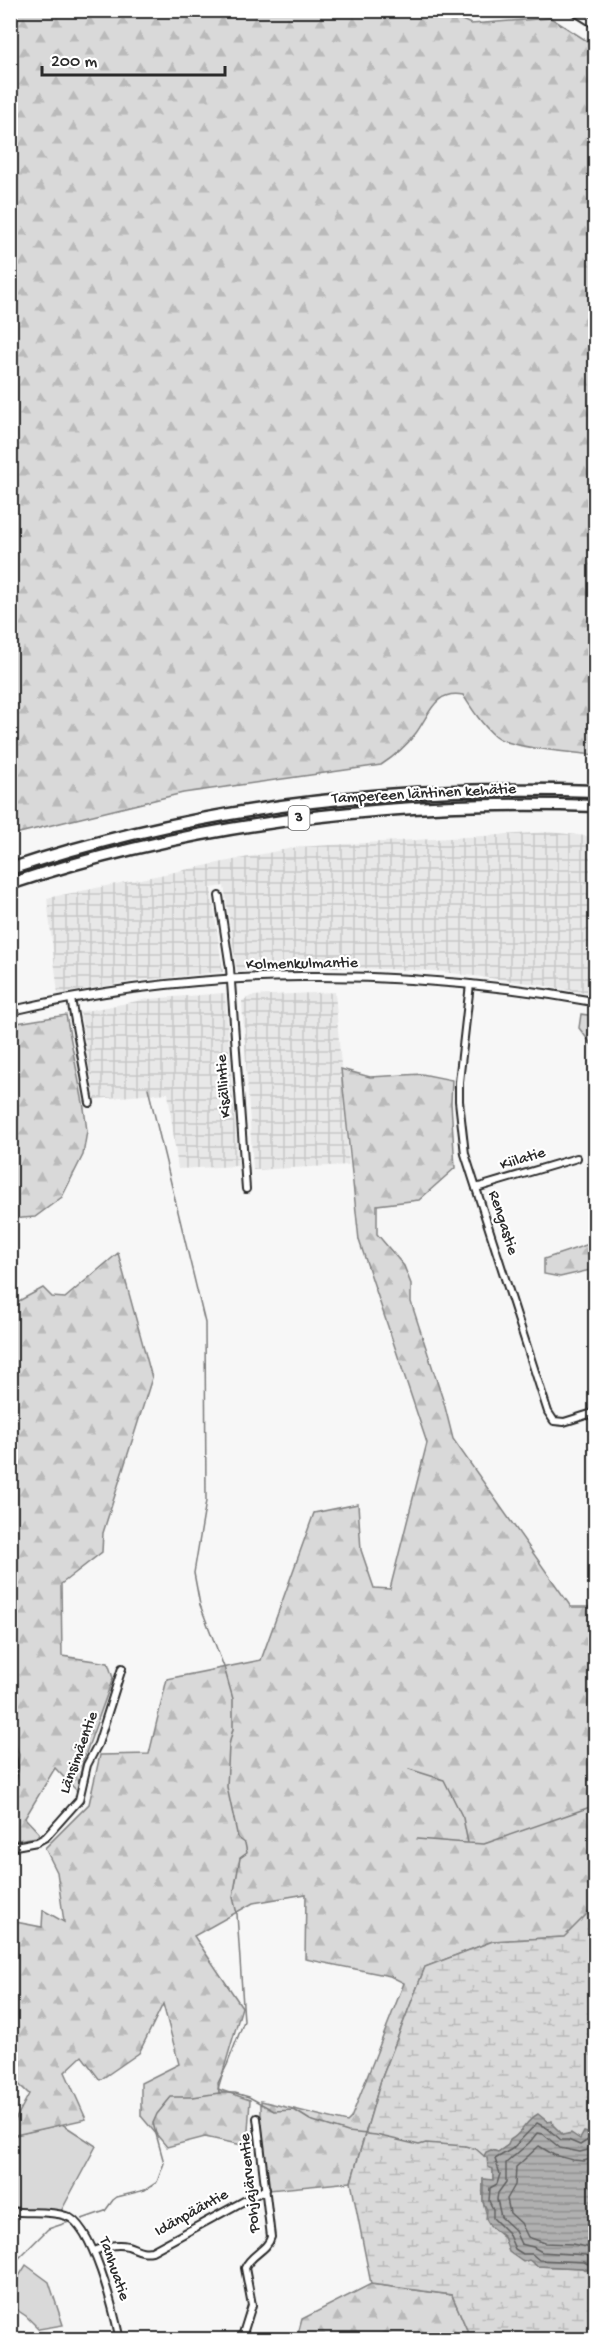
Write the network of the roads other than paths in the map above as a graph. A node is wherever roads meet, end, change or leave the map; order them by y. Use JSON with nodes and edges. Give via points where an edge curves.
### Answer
{"nodes":[{"id":1,"x":572,"y":10,"type":"edge"},
{"id":2,"x":596,"y":25,"type":"edge"},
{"id":3,"x":596,"y":791,"type":"edge"},
{"id":4,"x":596,"y":806,"type":"edge"},
{"id":5,"x":10,"y":869,"type":"edge"},
{"id":6,"x":10,"y":884,"type":"edge"},
{"id":7,"x":219,"y":896,"type":"dead end"},
{"id":8,"x":230,"y":980,"type":"junction"},
{"id":9,"x":470,"y":984,"type":"junction"},
{"id":10,"x":71,"y":999,"type":"junction"},
{"id":11,"x":596,"y":1002,"type":"edge"},
{"id":12,"x":10,"y":1011,"type":"edge"},
{"id":13,"x":90,"y":1103,"type":"dead end"},
{"id":14,"x":577,"y":1158,"type":"dead end"},
{"id":15,"x":476,"y":1188,"type":"junction"},
{"id":16,"x":246,"y":1189,"type":"dead end"},
{"id":17,"x":596,"y":1412,"type":"edge"},
{"id":18,"x":122,"y":1668,"type":"dead end"},
{"id":19,"x":10,"y":1743,"type":"edge"},
{"id":20,"x":10,"y":1792,"type":"edge"},
{"id":21,"x":10,"y":1846,"type":"edge"},
{"id":22,"x":257,"y":2118,"type":"dead end"},
{"id":23,"x":266,"y":2189,"type":"junction"},
{"id":24,"x":10,"y":2211,"type":"edge"},
{"id":25,"x":94,"y":2251,"type":"junction"},
{"id":26,"x":120,"y":2340,"type":"edge"},
{"id":27,"x":242,"y":2340,"type":"edge"}],
"edges":[{"from":1,"to":2,"type":"street"},
{"from":3,"to":5,"type":"highway","name":"Tampereen läntinen kehätie","number":"3","via":[[468,790],[286,806],[118,838]]},
{"from":4,"to":6,"type":"highway","name":"Tampereen läntinen kehätie","number":"3","via":[[471,804],[287,819],[121,851]]},
{"from":7,"to":8,"type":"street","name":"Kisällintie"},
{"from":8,"to":9,"type":"street","name":"Kolmenkulmantie","via":[[329,976]]},
{"from":8,"to":10,"type":"street","name":"Kolmenkulmantie"},
{"from":8,"to":16,"type":"street","name":"Kisällintie"},
{"from":9,"to":11,"type":"street","name":"Kolmenkulmantie"},
{"from":9,"to":15,"type":"street","name":"Rengastie","via":[[459,1101],[465,1154]]},
{"from":10,"to":12,"type":"street","name":"Kolmenkulmantie"},
{"from":10,"to":13,"type":"street"},
{"from":14,"to":15,"type":"street","name":"Kiilatie"},
{"from":15,"to":17,"type":"street","name":"Rengastie","via":[[548,1412],[554,1421],[564,1422]]},
{"from":18,"to":21,"type":"street","name":"Länsimäentie","via":[[98,1744],[87,1765],[79,1800],[46,1838]]},
{"from":19,"to":20,"type":"street","via":[[14,1767]]},
{"from":22,"to":23,"type":"street","name":"Pohjajärventie"},
{"from":23,"to":25,"type":"street","name":"Idänpääntie","via":[[152,2251],[113,2245]]},
{"from":23,"to":27,"type":"street","name":"Pohjajärventie","via":[[271,2237],[246,2268],[252,2305]]},
{"from":24,"to":25,"type":"street","name":"Tanhuatie","via":[[67,2216],[81,2226]]},
{"from":25,"to":26,"type":"street","name":"Tanhuatie"}]}
